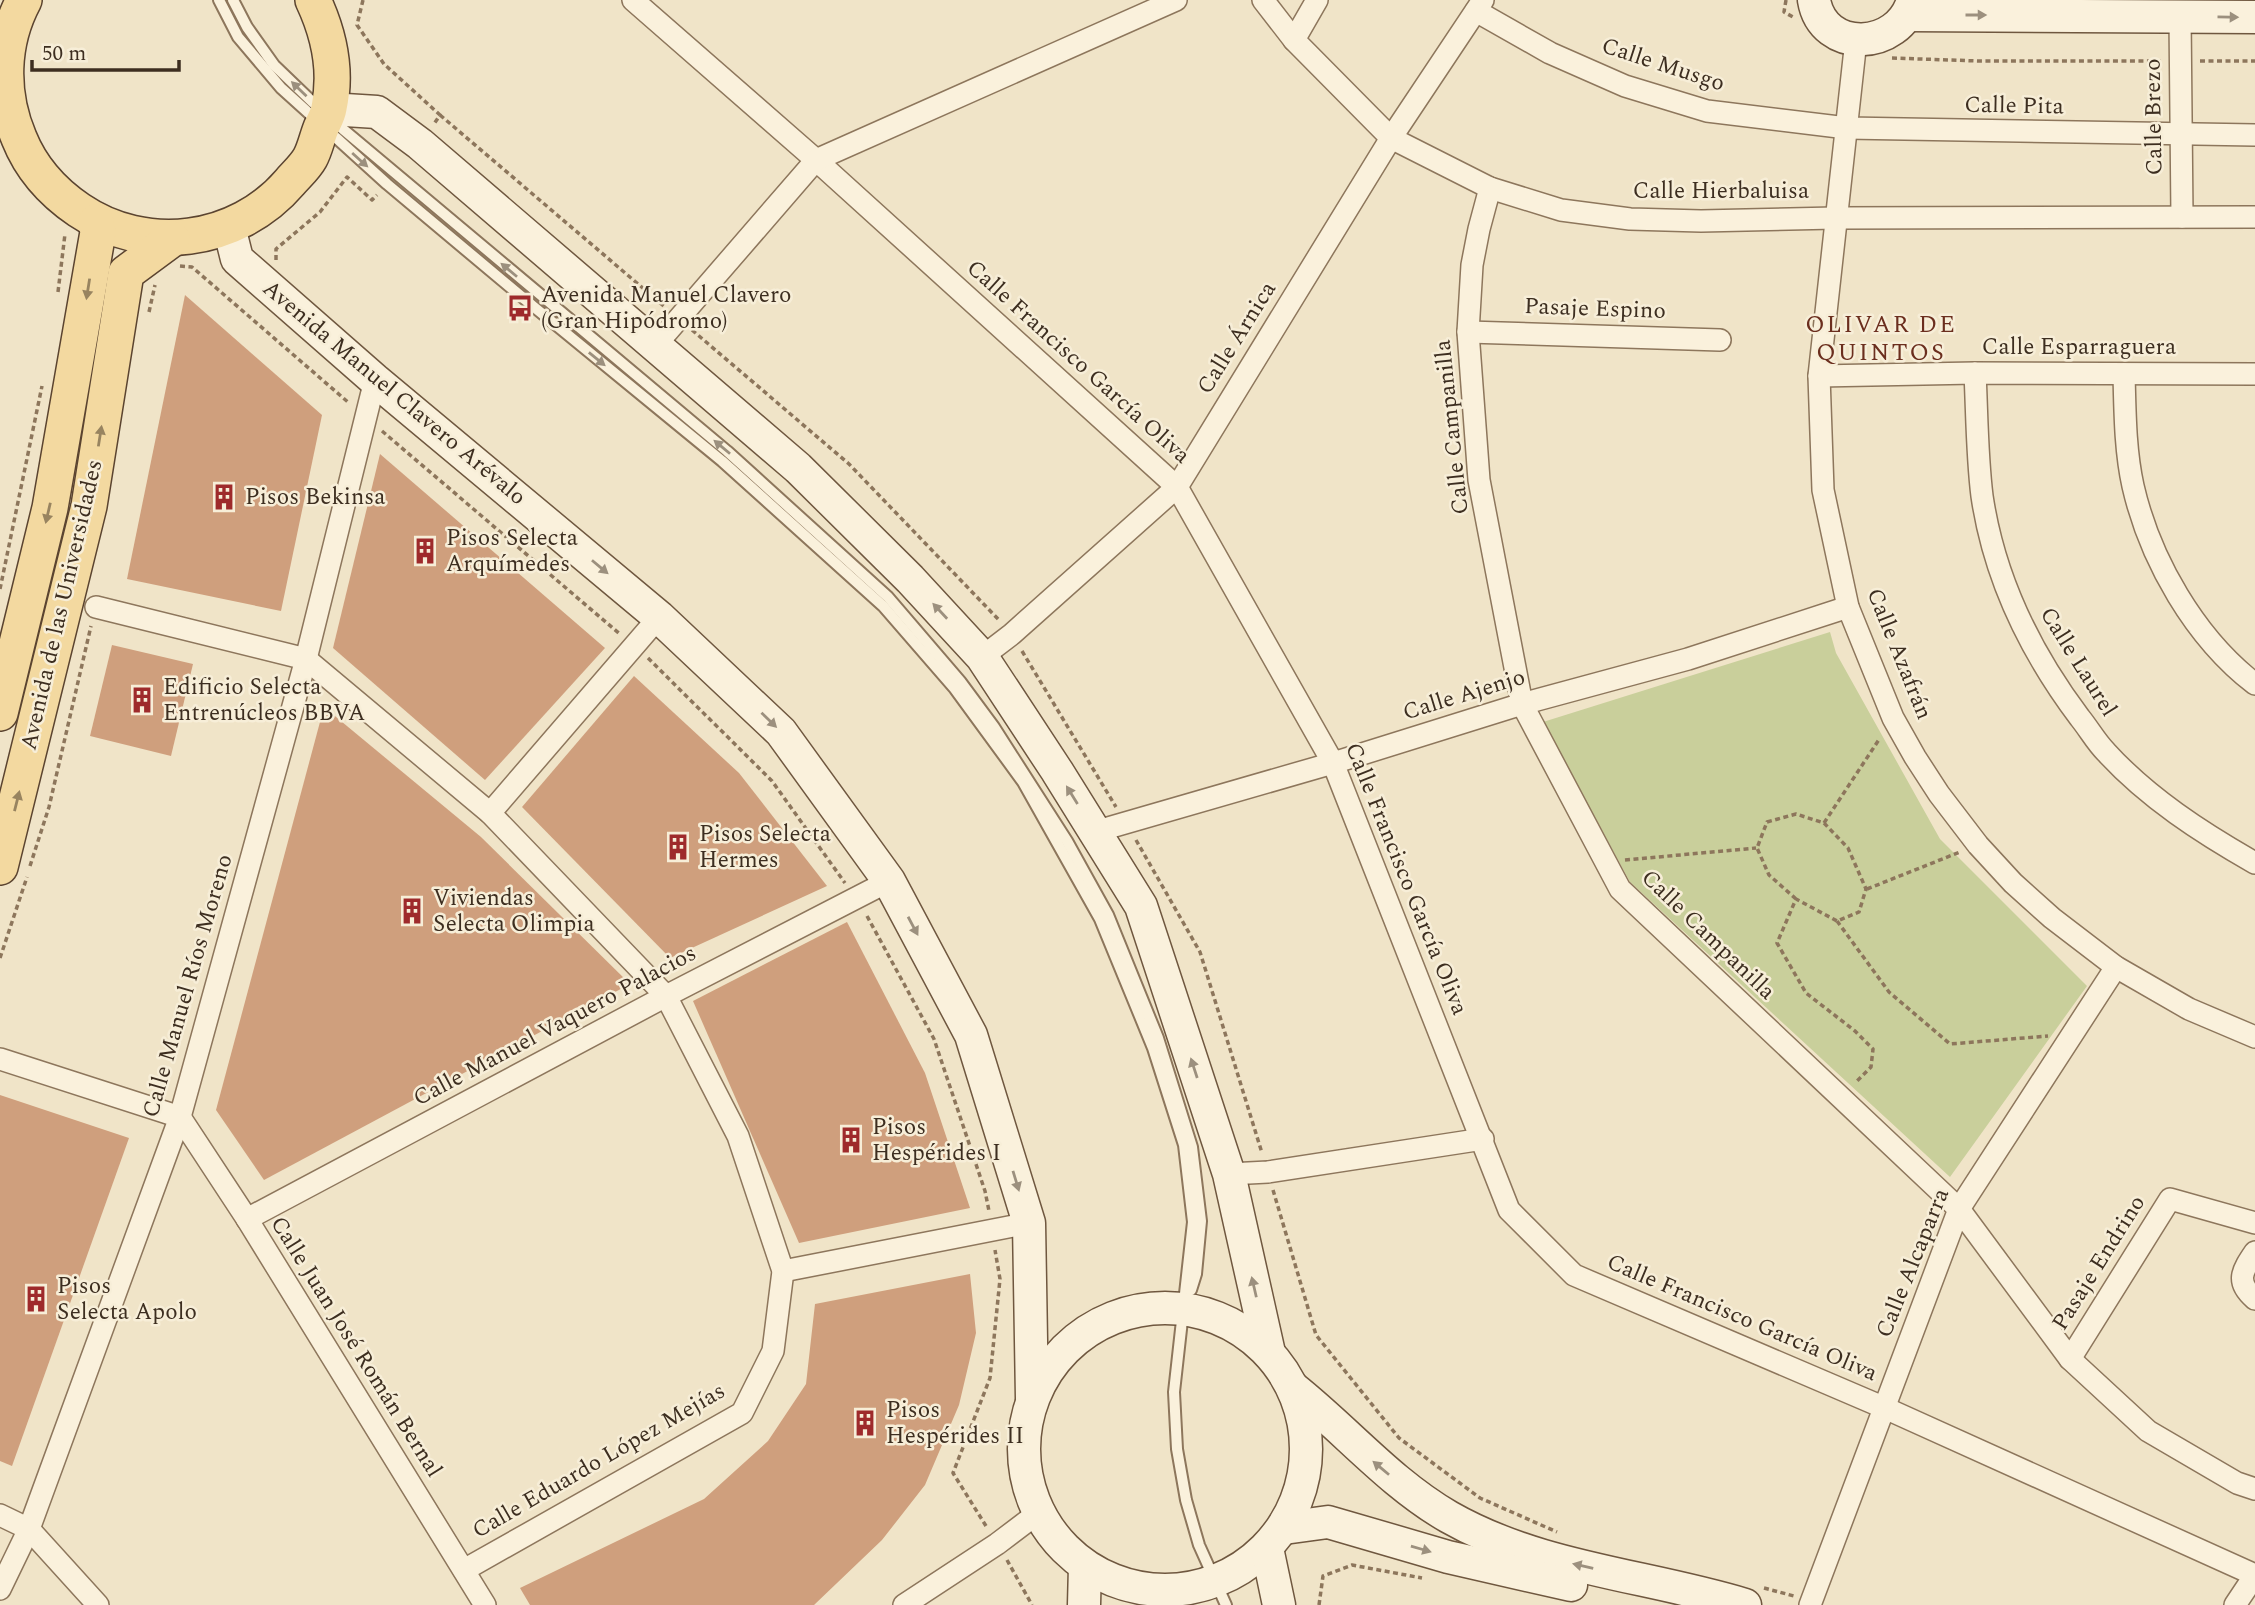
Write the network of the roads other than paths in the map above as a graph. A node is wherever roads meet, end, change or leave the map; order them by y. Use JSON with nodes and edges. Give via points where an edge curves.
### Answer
{"nodes":[{"id":1,"x":24,"y":0,"type":"edge"},
{"id":2,"x":219,"y":0,"type":"edge"},
{"id":3,"x":233,"y":0,"type":"edge"},
{"id":4,"x":313,"y":0,"type":"edge"},
{"id":5,"x":633,"y":0,"type":"edge"},
{"id":6,"x":1176,"y":0,"type":"edge"},
{"id":7,"x":1263,"y":0,"type":"edge"},
{"id":8,"x":1317,"y":0,"type":"edge"},
{"id":9,"x":1801,"y":5,"type":"edge"},
{"id":10,"x":1479,"y":6,"type":"edge"},
{"id":11,"x":1910,"y":7,"type":"edge"},
{"id":12,"x":2180,"y":16,"type":"junction"},
{"id":13,"x":2255,"y":17,"type":"edge"},
{"id":14,"x":1294,"y":40,"type":"junction"},
{"id":15,"x":1856,"y":40,"type":"junction"},
{"id":16,"x":326,"y":117,"type":"junction"},
{"id":17,"x":5,"y":118,"type":"edge"},
{"id":18,"x":1847,"y":128,"type":"junction"},
{"id":19,"x":2255,"y":135,"type":"edge"},
{"id":20,"x":2180,"y":136,"type":"junction"},
{"id":21,"x":1391,"y":138,"type":"junction"},
{"id":22,"x":816,"y":160,"type":"junction"},
{"id":23,"x":1490,"y":188,"type":"junction"},
{"id":24,"x":2182,"y":217,"type":"junction"},
{"id":25,"x":2255,"y":217,"type":"edge"},
{"id":26,"x":1835,"y":218,"type":"junction"},
{"id":27,"x":81,"y":227,"type":"junction"},
{"id":28,"x":229,"y":227,"type":"junction"},
{"id":29,"x":172,"y":239,"type":"junction"},
{"id":30,"x":1468,"y":332,"type":"junction"},
{"id":31,"x":1720,"y":340,"type":"dead end"},
{"id":32,"x":655,"y":346,"type":"junction"},
{"id":33,"x":1975,"y":373,"type":"junction"},
{"id":34,"x":2124,"y":374,"type":"junction"},
{"id":35,"x":2255,"y":374,"type":"edge"},
{"id":36,"x":1819,"y":376,"type":"junction"},
{"id":37,"x":374,"y":380,"type":"junction"},
{"id":38,"x":1177,"y":487,"type":"junction"},
{"id":39,"x":96,"y":607,"type":"dead end"},
{"id":40,"x":1847,"y":607,"type":"junction"},
{"id":41,"x":659,"y":617,"type":"junction"},
{"id":42,"x":982,"y":657,"type":"junction"},
{"id":43,"x":306,"y":659,"type":"junction"},
{"id":44,"x":2255,"y":684,"type":"edge"},
{"id":45,"x":1522,"y":704,"type":"junction"},
{"id":46,"x":0,"y":713,"type":"edge"},
{"id":47,"x":1334,"y":763,"type":"junction"},
{"id":48,"x":490,"y":813,"type":"junction"},
{"id":49,"x":1094,"y":832,"type":"junction"},
{"id":50,"x":2255,"y":863,"type":"edge"},
{"id":51,"x":0,"y":867,"type":"edge"},
{"id":52,"x":889,"y":881,"type":"junction"},
{"id":53,"x":2116,"y":967,"type":"junction"},
{"id":54,"x":666,"y":996,"type":"junction"},
{"id":55,"x":2255,"y":1037,"type":"edge"},
{"id":56,"x":0,"y":1059,"type":"edge"},
{"id":57,"x":180,"y":1118,"type":"junction"},
{"id":58,"x":1483,"y":1139,"type":"junction"},
{"id":59,"x":1229,"y":1174,"type":"junction"},
{"id":60,"x":1959,"y":1209,"type":"junction"},
{"id":61,"x":247,"y":1220,"type":"junction"},
{"id":62,"x":1029,"y":1223,"type":"junction"},
{"id":63,"x":2255,"y":1223,"type":"edge"},
{"id":64,"x":2255,"y":1252,"type":"edge"},
{"id":65,"x":783,"y":1272,"type":"junction"},
{"id":66,"x":2255,"y":1299,"type":"edge"},
{"id":67,"x":1185,"y":1309,"type":"junction"},
{"id":68,"x":1269,"y":1353,"type":"junction"},
{"id":69,"x":2070,"y":1359,"type":"junction"},
{"id":70,"x":1293,"y":1388,"type":"junction"},
{"id":71,"x":1032,"y":1399,"type":"junction"},
{"id":72,"x":1885,"y":1408,"type":"junction"},
{"id":73,"x":2255,"y":1489,"type":"edge"},
{"id":74,"x":1038,"y":1513,"type":"junction"},
{"id":75,"x":0,"y":1515,"type":"edge"},
{"id":76,"x":29,"y":1529,"type":"junction"},
{"id":77,"x":1275,"y":1538,"type":"junction"},
{"id":78,"x":1085,"y":1566,"type":"junction"},
{"id":79,"x":464,"y":1570,"type":"junction"},
{"id":80,"x":2255,"y":1575,"type":"edge"},
{"id":81,"x":0,"y":1589,"type":"edge"},
{"id":82,"x":1220,"y":1593,"type":"edge"},
{"id":83,"x":98,"y":1605,"type":"edge"},
{"id":84,"x":485,"y":1605,"type":"edge"},
{"id":85,"x":904,"y":1605,"type":"edge"},
{"id":86,"x":1084,"y":1605,"type":"edge"},
{"id":87,"x":1279,"y":1605,"type":"edge"},
{"id":88,"x":1661,"y":1605,"type":"edge"},
{"id":89,"x":1745,"y":1605,"type":"edge"},
{"id":90,"x":1810,"y":1605,"type":"edge"},
{"id":91,"x":2235,"y":1605,"type":"edge"}],
"edges":[{"from":1,"to":17,"type":"main road","via":[[13,21],[4,69]]},
{"from":2,"to":16,"type":"lane","via":[[238,37],[281,88]]},
{"from":16,"to":3,"type":"lane","one_way":true,"via":[[274,65]]},
{"from":4,"to":16,"type":"main road","via":[[325,26],[332,67]]},
{"from":5,"to":22,"type":"street","name":"Calle Francisco García Oliva"},
{"from":6,"to":22,"type":"street"},
{"from":7,"to":14,"type":"street","name":"Calle Hierbaluisa"},
{"from":8,"to":14,"type":"street"},
{"from":9,"to":15,"type":"main road","via":[[1831,29]]},
{"from":10,"to":18,"type":"street","name":"Calle Musgo","via":[[1550,53],[1625,86],[1707,111]]},
{"from":10,"to":21,"type":"street","name":"Calle Árnica"},
{"from":11,"to":12,"type":"main road","one_way":true},
{"from":11,"to":15,"type":"main road","via":[[1898,27],[1886,35]]},
{"from":12,"to":13,"type":"main road","one_way":true},
{"from":12,"to":20,"type":"street","name":"Calle Brezo"},
{"from":14,"to":21,"type":"street","name":"Calle Hierbaluisa"},
{"from":15,"to":18,"type":"street","name":"Calle Azafrán"},
{"from":16,"to":28,"type":"main road","via":[[310,159],[275,200]]},
{"from":16,"to":32,"type":"main road","via":[[377,112]]},
{"from":16,"to":67,"type":"lane","via":[[387,184],[722,461],[883,606],[955,688],[1023,782],[1100,919],[1153,1048],[1184,1145],[1193,1222]]},
{"from":17,"to":27,"type":"main road","via":[[28,160]]},
{"from":18,"to":20,"type":"street","name":"Calle Pita"},
{"from":18,"to":26,"type":"street","name":"Calle Azafrán"},
{"from":19,"to":20,"type":"street","name":"Calle Pita"},
{"from":20,"to":24,"type":"street","name":"Calle Brezo"},
{"from":21,"to":23,"type":"street","name":"Calle Hierbaluisa"},
{"from":21,"to":38,"type":"street","name":"Calle Árnica"},
{"from":22,"to":32,"type":"street"},
{"from":22,"to":38,"type":"street","name":"Calle Francisco García Oliva"},
{"from":23,"to":26,"type":"street","name":"Calle Hierbaluisa","via":[[1562,209],[1630,219]]},
{"from":23,"to":30,"type":"street","name":"Calle Campanilla","via":[[1472,265]]},
{"from":24,"to":25,"type":"street","name":"Calle Hierbaluisa"},
{"from":24,"to":26,"type":"street","name":"Calle Hierbaluisa"},
{"from":26,"to":36,"type":"street","name":"Calle Azafrán"},
{"from":27,"to":29,"type":"main road"},
{"from":27,"to":46,"type":"main road","name":"Avenida de las Universidades","one_way":true,"via":[[98,232],[50,508]]},
{"from":28,"to":29,"type":"main road"},
{"from":28,"to":37,"type":"main road","name":"Avenida Manuel Clavero Arévalo","via":[[237,258]]},
{"from":51,"to":29,"type":"main road","name":"Avenida de las Universidades","one_way":true,"via":[[89,506],[126,273]]},
{"from":30,"to":31,"type":"street","name":"Pasaje Espino"},
{"from":30,"to":45,"type":"street","name":"Calle Campanilla","via":[[1479,480]]},
{"from":42,"to":32,"type":"main road","one_way":true,"via":[[798,468]]},
{"from":33,"to":34,"type":"street","name":"Calle Esparraguera"},
{"from":33,"to":36,"type":"street","name":"Calle Esparraguera"},
{"from":33,"to":50,"type":"street","name":"Calle Laurel","via":[[1982,496],[1994,552],[2040,659],[2106,752],[2158,800],[2209,838]]},
{"from":34,"to":35,"type":"street","name":"Calle Esparraguera"},
{"from":34,"to":44,"type":"street","via":[[2133,487],[2159,562],[2193,618],[2232,666]]},
{"from":36,"to":40,"type":"street","name":"Calle Azafrán","via":[[1823,490]]},
{"from":37,"to":41,"type":"main road","name":"Avenida Manuel Clavero Arévalo","one_way":true},
{"from":37,"to":43,"type":"street","name":"Calle Manuel Ríos Moreno"},
{"from":38,"to":42,"type":"street","name":"Calle Árnica"},
{"from":38,"to":47,"type":"street","name":"Calle Francisco García Oliva"},
{"from":39,"to":43,"type":"street","name":"Calle Eduardo López Mejías"},
{"from":40,"to":45,"type":"street","name":"Calle Ajenjo","via":[[1688,659]]},
{"from":40,"to":53,"type":"street","name":"Calle Azafrán","via":[[1893,719],[1939,794],[2013,883]]},
{"from":41,"to":48,"type":"street"},
{"from":41,"to":52,"type":"main road","name":"Avenida Manuel Clavero Arévalo","one_way":true,"via":[[781,732]]},
{"from":49,"to":42,"type":"main road","one_way":true},
{"from":43,"to":48,"type":"street","name":"Calle Eduardo López Mejías"},
{"from":43,"to":57,"type":"street","name":"Calle Manuel Ríos Moreno"},
{"from":45,"to":47,"type":"street","name":"Calle Ajenjo"},
{"from":45,"to":60,"type":"street","name":"Calle Campanilla","via":[[1620,889]]},
{"from":47,"to":49,"type":"street","name":"Calle Ajenjo"},
{"from":47,"to":58,"type":"street","name":"Calle Francisco García Oliva"},
{"from":48,"to":54,"type":"street","name":"Calle Eduardo López Mejías"},
{"from":59,"to":49,"type":"main road","one_way":true,"via":[[1141,906]]},
{"from":52,"to":54,"type":"street","name":"Calle Manuel Vaquero Palacios"},
{"from":52,"to":62,"type":"main road","name":"Avenida Manuel Clavero Arévalo","one_way":true,"via":[[971,1035]]},
{"from":53,"to":55,"type":"street","name":"Calle Azafrán","via":[[2189,1009]]},
{"from":53,"to":60,"type":"street","name":"Calle Alcaparra"},
{"from":54,"to":61,"type":"street","name":"Calle Manuel Vaquero Palacios"},
{"from":54,"to":65,"type":"street","name":"Calle Eduardo López Mejías","via":[[738,1136]]},
{"from":56,"to":57,"type":"street"},
{"from":57,"to":61,"type":"street","name":"Calle Juan José Román Bernal"},
{"from":57,"to":76,"type":"street","name":"Calle Manuel Ríos Moreno"},
{"from":58,"to":59,"type":"street"},
{"from":58,"to":72,"type":"street","name":"Calle Francisco García Oliva","via":[[1509,1210],[1574,1275]]},
{"from":68,"to":59,"type":"main road","one_way":true},
{"from":60,"to":69,"type":"street","name":"Calle Campanilla"},
{"from":60,"to":72,"type":"street","name":"Calle Alcaparra"},
{"from":61,"to":79,"type":"street","name":"Calle Juan José Román Bernal"},
{"from":62,"to":65,"type":"street"},
{"from":62,"to":71,"type":"main road","name":"Avenida Manuel Clavero Arévalo"},
{"from":63,"to":69,"type":"street","name":"Pasaje Endrino","via":[[2169,1199]]},
{"from":64,"to":66,"type":"street","via":[[2242,1280]]},
{"from":65,"to":79,"type":"street","name":"Calle Eduardo López Mejías","via":[[774,1350],[742,1413]]},
{"from":67,"to":68,"type":"main road","via":[[1216,1317],[1245,1332]]},
{"from":67,"to":71,"type":"main road","via":[[1147,1309],[1110,1319],[1077,1338],[1050,1365]]},
{"from":67,"to":82,"type":"lane","via":[[1174,1392],[1177,1449],[1199,1545]]},
{"from":68,"to":70,"type":"main road"},
{"from":69,"to":73,"type":"street","name":"Calle Campanilla","via":[[2148,1431]]},
{"from":70,"to":77,"type":"main road","via":[[1304,1423],[1307,1459],[1299,1495]]},
{"from":89,"to":70,"type":"main road","one_way":true,"via":[[1539,1555],[1450,1518],[1415,1496]]},
{"from":71,"to":74,"type":"main road","via":[[1023,1437],[1026,1476]]},
{"from":72,"to":80,"type":"street","name":"Calle Francisco García Oliva"},
{"from":72,"to":90,"type":"street","name":"Calle Alcaparra"},
{"from":74,"to":78,"type":"main road","via":[[1058,1542]]},
{"from":74,"to":85,"type":"street"},
{"from":75,"to":76,"type":"street"},
{"from":76,"to":81,"type":"street","name":"Calle Manuel Ríos Moreno"},
{"from":76,"to":83,"type":"street"},
{"from":77,"to":82,"type":"main road"},
{"from":77,"to":87,"type":"main road"},
{"from":77,"to":88,"type":"main road","one_way":true,"via":[[1328,1522],[1448,1557]]},
{"from":78,"to":82,"type":"main road","via":[[1126,1585]]},
{"from":78,"to":86,"type":"main road"},
{"from":79,"to":84,"type":"street","name":"Calle Juan José Román Bernal"},
{"from":80,"to":91,"type":"street"}]}
